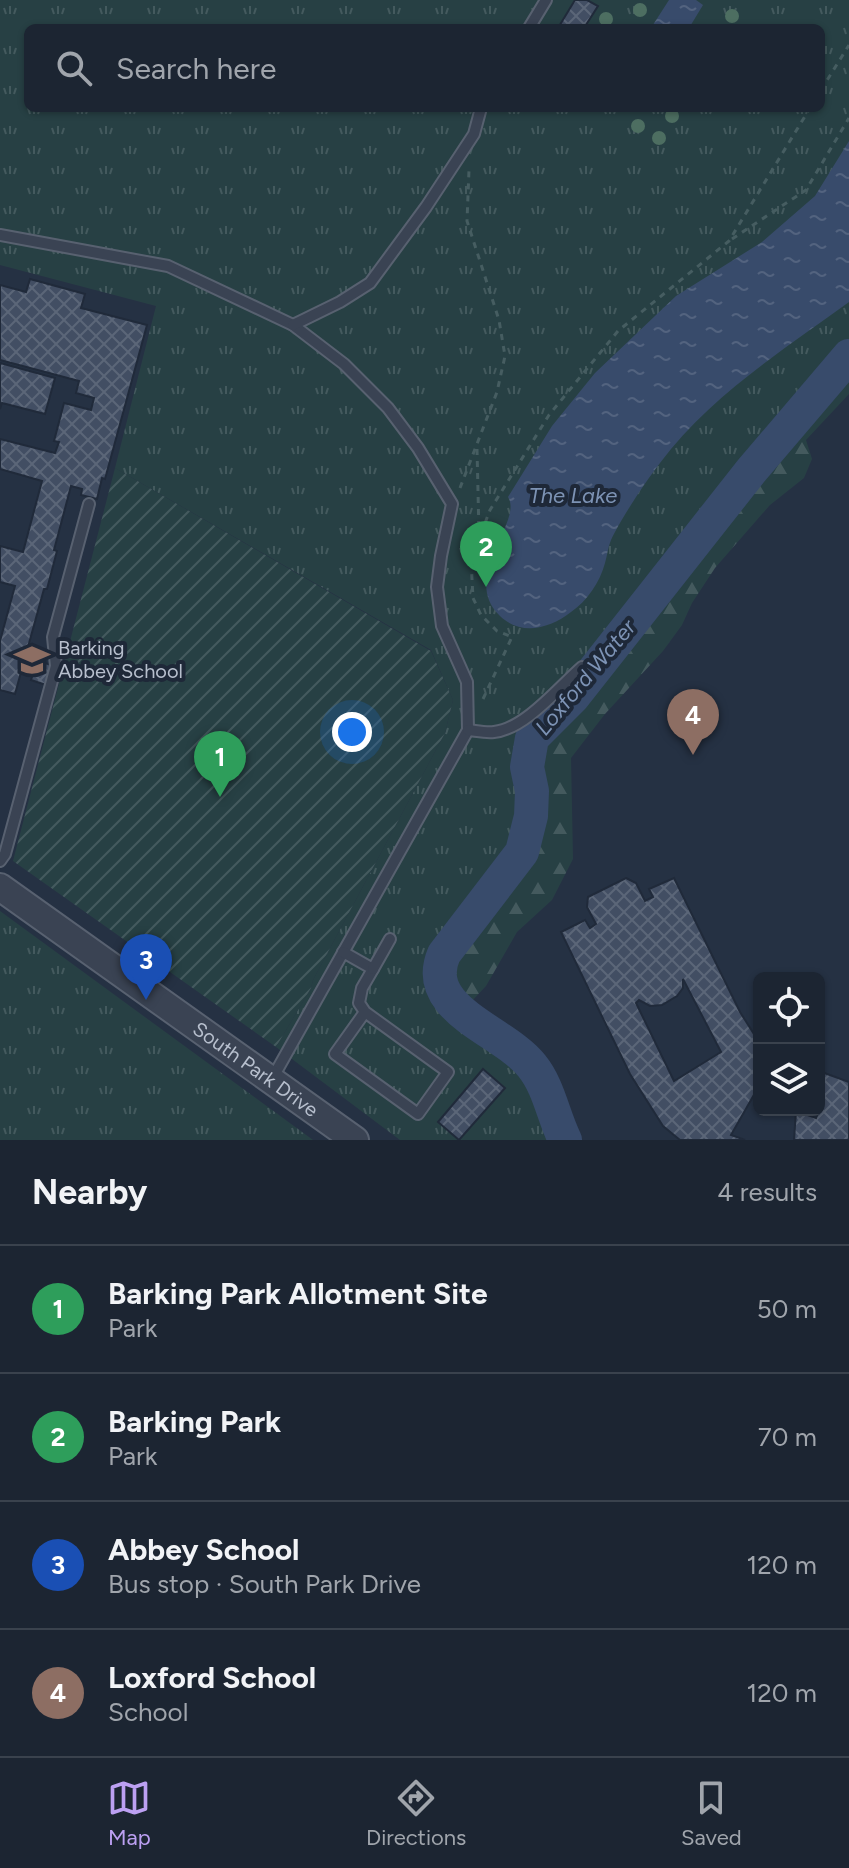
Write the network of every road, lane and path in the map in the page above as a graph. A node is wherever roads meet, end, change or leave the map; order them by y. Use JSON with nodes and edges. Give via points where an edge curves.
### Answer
{"nodes":[{"id":1,"x":546,"y":0,"type":"edge"},
{"id":2,"x":531,"y":24,"type":"edge"},
{"id":3,"x":849,"y":45,"type":"edge"},
{"id":4,"x":825,"y":84,"type":"edge"},
{"id":5,"x":480,"y":112,"type":"edge"},
{"id":6,"x":808,"y":112,"type":"edge"},
{"id":7,"x":849,"y":118,"type":"edge"},
{"id":8,"x":474,"y":134,"type":"junction"},
{"id":9,"x":0,"y":235,"type":"edge"},
{"id":10,"x":729,"y":241,"type":"junction"},
{"id":11,"x":293,"y":325,"type":"junction"},
{"id":12,"x":477,"y":445,"type":"junction"},
{"id":13,"x":89,"y":504,"type":"dead end"},
{"id":14,"x":452,"y":504,"type":"junction"},
{"id":15,"x":479,"y":535,"type":"junction"},
{"id":16,"x":582,"y":667,"type":"dead end"},
{"id":17,"x":468,"y":730,"type":"junction"},
{"id":18,"x":0,"y":861,"type":"edge"},
{"id":19,"x":0,"y":887,"type":"edge"},
{"id":20,"x":390,"y":939,"type":"dead end"},
{"id":21,"x":343,"y":952,"type":"junction"},
{"id":22,"x":373,"y":969,"type":"junction"},
{"id":23,"x":365,"y":1012,"type":"junction"},
{"id":24,"x":272,"y":1079,"type":"junction"},
{"id":25,"x":355,"y":1140,"type":"edge"}],
"edges":[{"from":1,"to":2,"type":"lane"},
{"from":3,"to":4,"type":"path"},
{"from":5,"to":8,"type":"lane"},
{"from":6,"to":10,"type":"path"},
{"from":7,"to":10,"type":"path","via":[[806,190]]},
{"from":8,"to":11,"type":"lane","via":[[370,283]]},
{"from":8,"to":12,"type":"path","via":[[467,221],[505,356]]},
{"from":9,"to":11,"type":"lane","via":[[168,266]]},
{"from":10,"to":15,"type":"path","via":[[618,331],[549,415]]},
{"from":11,"to":14,"type":"lane","via":[[344,364],[388,408]]},
{"from":12,"to":14,"type":"path"},
{"from":12,"to":15,"type":"path"},
{"from":13,"to":18,"type":"lane","via":[[53,637],[56,666]]},
{"from":14,"to":17,"type":"lane","via":[[437,587],[442,626],[467,682]]},
{"from":15,"to":17,"type":"path","via":[[471,560],[473,598],[481,615],[512,637]]},
{"from":16,"to":17,"type":"lane","via":[[515,724],[496,732]]},
{"from":17,"to":21,"type":"lane"},
{"from":19,"to":24,"type":"street","name":"South Park Drive"},
{"from":20,"to":22,"type":"lane"},
{"from":21,"to":22,"type":"lane"},
{"from":21,"to":24,"type":"lane"},
{"from":22,"to":23,"type":"lane","via":[[359,1003]]},
{"from":23,"to":23,"type":"lane","via":[[448,1072],[418,1114],[335,1054]]},
{"from":24,"to":25,"type":"street","name":"South Park Drive"}]}
